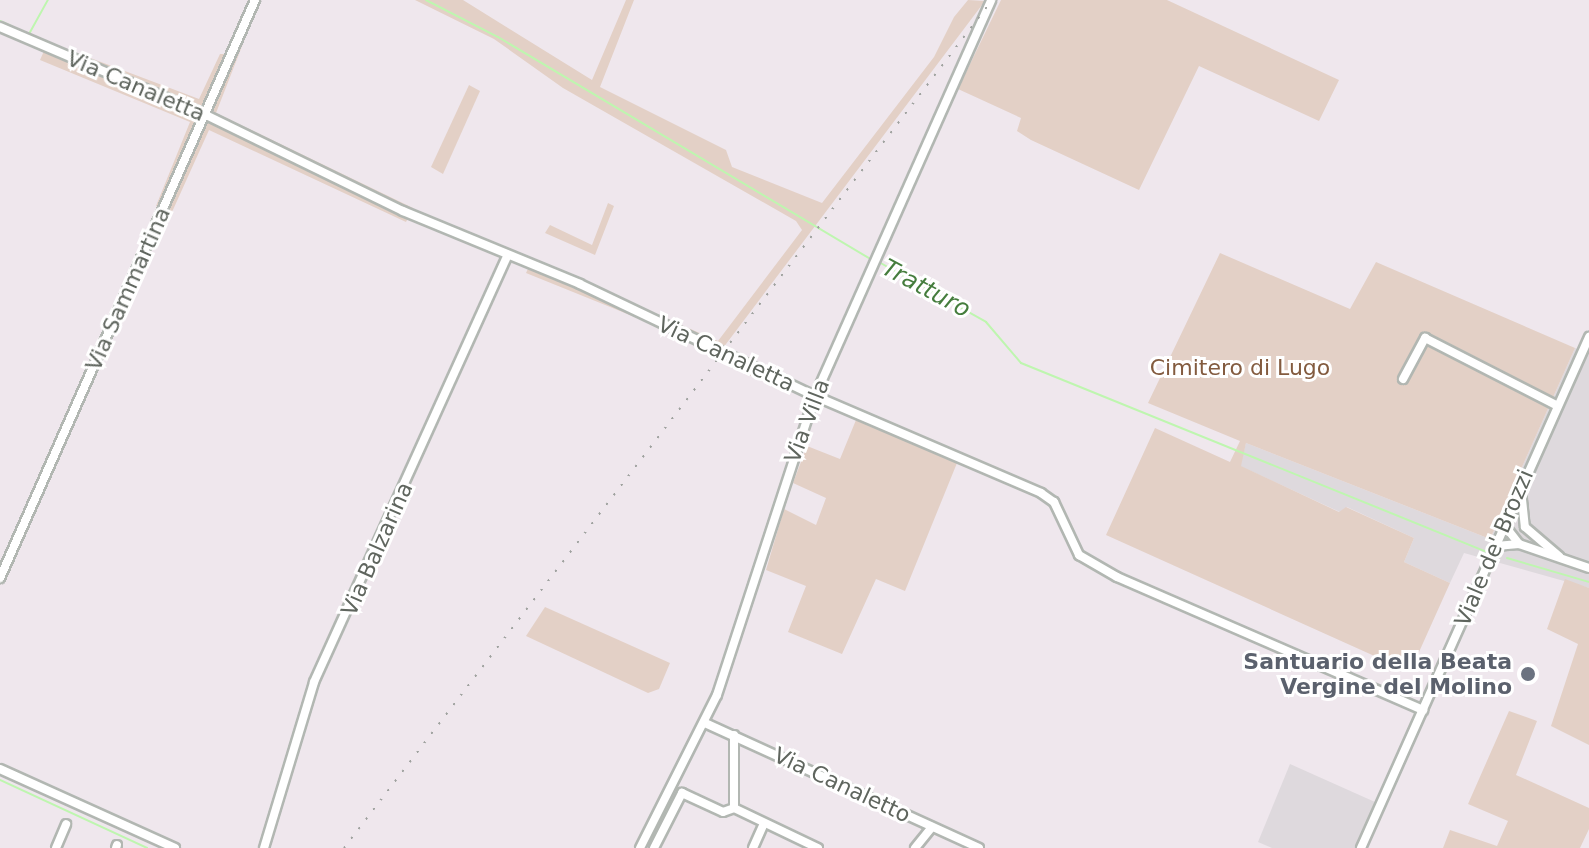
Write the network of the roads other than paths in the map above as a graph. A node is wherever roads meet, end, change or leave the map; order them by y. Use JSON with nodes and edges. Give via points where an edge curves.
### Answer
{"nodes":[{"id":1,"x":255,"y":0,"type":"edge"},
{"id":2,"x":991,"y":0,"type":"edge"},
{"id":3,"x":0,"y":27,"type":"edge"},
{"id":4,"x":206,"y":115,"type":"junction"},
{"id":5,"x":508,"y":255,"type":"junction"},
{"id":6,"x":1589,"y":337,"type":"edge"},
{"id":7,"x":1403,"y":379,"type":"dead end"},
{"id":8,"x":815,"y":396,"type":"junction"},
{"id":9,"x":1558,"y":406,"type":"junction"},
{"id":10,"x":1521,"y":485,"type":"junction"},
{"id":11,"x":1505,"y":526,"type":"junction"},
{"id":12,"x":1525,"y":527,"type":"junction"},
{"id":13,"x":1519,"y":544,"type":"junction"},
{"id":14,"x":1496,"y":546,"type":"junction"},
{"id":15,"x":1563,"y":560,"type":"junction"},
{"id":16,"x":1589,"y":568,"type":"edge"},
{"id":17,"x":0,"y":578,"type":"edge"},
{"id":18,"x":1423,"y":710,"type":"junction"},
{"id":19,"x":705,"y":723,"type":"junction"},
{"id":20,"x":734,"y":735,"type":"junction"},
{"id":21,"x":0,"y":769,"type":"edge"},
{"id":22,"x":734,"y":808,"type":"junction"},
{"id":23,"x":764,"y":823,"type":"junction"},
{"id":24,"x":66,"y":824,"type":"dead end"},
{"id":25,"x":932,"y":827,"type":"junction"},
{"id":26,"x":56,"y":848,"type":"edge"},
{"id":27,"x":175,"y":848,"type":"edge"},
{"id":28,"x":264,"y":848,"type":"edge"},
{"id":29,"x":640,"y":848,"type":"edge"},
{"id":30,"x":654,"y":848,"type":"edge"},
{"id":31,"x":753,"y":848,"type":"edge"},
{"id":32,"x":818,"y":848,"type":"edge"},
{"id":33,"x":915,"y":848,"type":"edge"},
{"id":34,"x":979,"y":848,"type":"edge"},
{"id":35,"x":1361,"y":848,"type":"edge"}],
"edges":[{"from":1,"to":4,"type":"street","name":"Via Sammartina"},
{"from":2,"to":8,"type":"street","name":"Via Villa"},
{"from":3,"to":4,"type":"street","name":"Via Canaletta"},
{"from":4,"to":5,"type":"street","name":"Via Canaletta","via":[[403,211]]},
{"from":4,"to":17,"type":"street","name":"Via Sammartina"},
{"from":5,"to":8,"type":"street","name":"Via Canaletta"},
{"from":5,"to":28,"type":"street","name":"Via Balzarina","via":[[314,682]]},
{"from":6,"to":9,"type":"street","name":"Viale de' Brozzi"},
{"from":7,"to":9,"type":"street","via":[[1425,338]]},
{"from":8,"to":18,"type":"street","name":"Via Canaletta","via":[[1019,482],[1054,502],[1079,555],[1117,577]]},
{"from":8,"to":19,"type":"street","name":"Via Villa","via":[[747,614]]},
{"from":9,"to":10,"type":"street","name":"Viale de' Brozzi"},
{"from":10,"to":11,"type":"street","name":"Viale de' Brozzi"},
{"from":10,"to":12,"type":"street"},
{"from":11,"to":12,"type":"street"},
{"from":11,"to":13,"type":"street"},
{"from":11,"to":14,"type":"street","name":"Viale de' Brozzi"},
{"from":12,"to":15,"type":"street"},
{"from":13,"to":14,"type":"street"},
{"from":13,"to":15,"type":"street"},
{"from":14,"to":18,"type":"street","name":"Viale de' Brozzi"},
{"from":15,"to":16,"type":"street"},
{"from":18,"to":35,"type":"street","name":"Viale de' Brozzi"},
{"from":19,"to":20,"type":"street","name":"Via Canaletto"},
{"from":19,"to":29,"type":"street","name":"Via Villa"},
{"from":20,"to":22,"type":"street"},
{"from":20,"to":25,"type":"street","name":"Via Canaletto"},
{"from":21,"to":27,"type":"street"},
{"from":22,"to":23,"type":"street"},
{"from":22,"to":30,"type":"street","via":[[723,812],[682,793]]},
{"from":23,"to":31,"type":"street"},
{"from":23,"to":32,"type":"street"},
{"from":24,"to":26,"type":"street"},
{"from":25,"to":33,"type":"street"},
{"from":25,"to":34,"type":"street","name":"Via Canaletto"}]}
